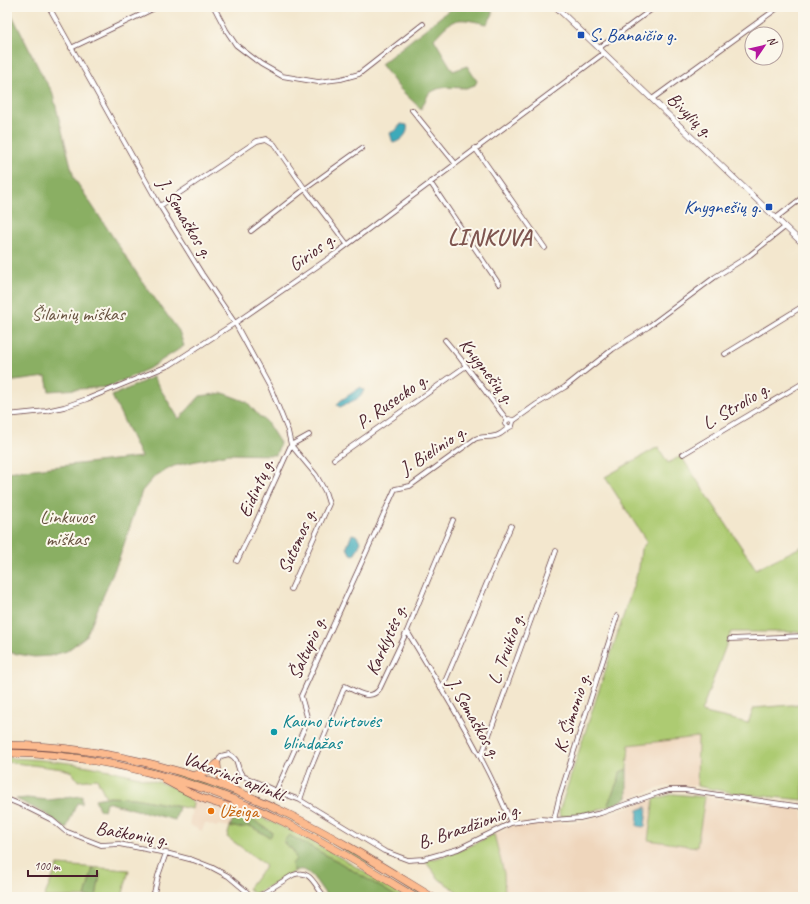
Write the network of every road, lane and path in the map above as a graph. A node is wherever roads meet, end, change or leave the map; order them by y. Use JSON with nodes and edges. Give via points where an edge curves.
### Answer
{"nodes":[{"id":1,"x":49,"y":7,"type":"edge"},
{"id":2,"x":157,"y":7,"type":"edge"},
{"id":3,"x":214,"y":7,"type":"edge"},
{"id":4,"x":556,"y":7,"type":"edge"},
{"id":5,"x":655,"y":7,"type":"edge"},
{"id":6,"x":779,"y":7,"type":"edge"},
{"id":7,"x":423,"y":24,"type":"dead end"},
{"id":8,"x":71,"y":48,"type":"junction"},
{"id":9,"x":599,"y":48,"type":"junction"},
{"id":10,"x":604,"y":53,"type":"junction"},
{"id":11,"x":652,"y":99,"type":"junction"},
{"id":12,"x":412,"y":110,"type":"dead end"},
{"id":13,"x":362,"y":148,"type":"dead end"},
{"id":14,"x":475,"y":148,"type":"junction"},
{"id":15,"x":455,"y":163,"type":"junction"},
{"id":16,"x":430,"y":182,"type":"junction"},
{"id":17,"x":305,"y":189,"type":"junction"},
{"id":18,"x":803,"y":197,"type":"edge"},
{"id":19,"x":160,"y":206,"type":"junction"},
{"id":20,"x":776,"y":218,"type":"junction"},
{"id":21,"x":785,"y":227,"type":"junction"},
{"id":22,"x":251,"y":231,"type":"dead end"},
{"id":23,"x":346,"y":244,"type":"junction"},
{"id":24,"x":803,"y":244,"type":"edge"},
{"id":25,"x":545,"y":248,"type":"dead end"},
{"id":26,"x":499,"y":284,"type":"dead end"},
{"id":27,"x":803,"y":306,"type":"edge"},
{"id":28,"x":235,"y":323,"type":"junction"},
{"id":29,"x":445,"y":340,"type":"dead end"},
{"id":30,"x":725,"y":354,"type":"dead end"},
{"id":31,"x":466,"y":366,"type":"junction"},
{"id":32,"x":803,"y":383,"type":"edge"},
{"id":33,"x":7,"y":414,"type":"edge"},
{"id":34,"x":507,"y":420,"type":"junction"},
{"id":35,"x":513,"y":421,"type":"junction"},
{"id":36,"x":508,"y":427,"type":"junction"},
{"id":37,"x":309,"y":435,"type":"dead end"},
{"id":38,"x":291,"y":445,"type":"junction"},
{"id":39,"x":683,"y":454,"type":"dead end"},
{"id":40,"x":334,"y":459,"type":"dead end"},
{"id":41,"x":395,"y":489,"type":"joint"},
{"id":42,"x":453,"y":520,"type":"dead end"},
{"id":43,"x":511,"y":526,"type":"dead end"},
{"id":44,"x":556,"y":551,"type":"dead end"},
{"id":45,"x":237,"y":561,"type":"dead end"},
{"id":46,"x":291,"y":589,"type":"dead end"},
{"id":47,"x":617,"y":616,"type":"dead end"},
{"id":48,"x":407,"y":631,"type":"junction"},
{"id":49,"x":803,"y":636,"type":"edge"},
{"id":50,"x":730,"y":639,"type":"dead end"},
{"id":51,"x":441,"y":688,"type":"junction"},
{"id":52,"x":7,"y":745,"type":"edge"},
{"id":53,"x":7,"y":753,"type":"edge"},
{"id":54,"x":481,"y":757,"type":"junction"},
{"id":55,"x":217,"y":764,"type":"junction"},
{"id":56,"x":192,"y":776,"type":"junction"},
{"id":57,"x":229,"y":788,"type":"junction"},
{"id":58,"x":276,"y":791,"type":"junction"},
{"id":59,"x":7,"y":799,"type":"edge"},
{"id":60,"x":300,"y":800,"type":"junction"},
{"id":61,"x":803,"y":807,"type":"edge"},
{"id":62,"x":554,"y":820,"type":"junction"},
{"id":63,"x":511,"y":823,"type":"junction"},
{"id":64,"x":166,"y":853,"type":"junction"},
{"id":65,"x":153,"y":897,"type":"edge"},
{"id":66,"x":250,"y":897,"type":"edge"},
{"id":67,"x":258,"y":897,"type":"edge"},
{"id":68,"x":325,"y":897,"type":"edge"},
{"id":69,"x":415,"y":897,"type":"edge"},
{"id":70,"x":432,"y":897,"type":"edge"}],
"edges":[{"from":1,"to":8,"type":"street","name":"J. Semaškos g."},
{"from":2,"to":8,"type":"street"},
{"from":3,"to":7,"type":"street","via":[[236,45],[261,64],[282,76],[318,82],[359,74]]},
{"from":4,"to":9,"type":"street","name":"Bivylių g."},
{"from":5,"to":9,"type":"street"},
{"from":6,"to":11,"type":"street"},
{"from":8,"to":19,"type":"street","name":"J. Semaškos g."},
{"from":9,"to":10,"type":"street","name":"Bivylių g."},
{"from":10,"to":11,"type":"street","name":"Bivylių g."},
{"from":10,"to":14,"type":"street","name":"Girios g."},
{"from":11,"to":20,"type":"street","name":"Bivylių g."},
{"from":12,"to":15,"type":"street"},
{"from":13,"to":17,"type":"street"},
{"from":14,"to":15,"type":"street","name":"Girios g."},
{"from":14,"to":25,"type":"street"},
{"from":15,"to":16,"type":"street","name":"Girios g."},
{"from":16,"to":23,"type":"street","name":"Girios g."},
{"from":16,"to":26,"type":"street"},
{"from":17,"to":19,"type":"street","via":[[274,144],[266,139],[256,141]]},
{"from":17,"to":22,"type":"street"},
{"from":17,"to":23,"type":"street"},
{"from":18,"to":20,"type":"street"},
{"from":19,"to":28,"type":"street","name":"J. Semaškos g."},
{"from":20,"to":21,"type":"street","name":"Bivylių g."},
{"from":21,"to":24,"type":"street","name":"Bivylių g."},
{"from":21,"to":35,"type":"street","name":"Knygnešių g.","via":[[750,255],[613,349],[565,387]]},
{"from":23,"to":28,"type":"street","name":"Girios g."},
{"from":27,"to":30,"type":"street"},
{"from":28,"to":33,"type":"street","name":"Girios g.","via":[[170,365],[87,399],[46,411]]},
{"from":28,"to":38,"type":"street","name":"J. Semaškos g.","via":[[271,389]]},
{"from":29,"to":31,"type":"street","name":"Knygnešių g."},
{"from":31,"to":34,"type":"street","name":"Knygnešių g."},
{"from":31,"to":40,"type":"street","name":"P. Rusecko g."},
{"from":32,"to":39,"type":"street","name":"L. Strolio g."},
{"from":34,"to":35,"type":"street","name":"Knygnešių g."},
{"from":34,"to":36,"type":"street","name":"Knygnešių g."},
{"from":35,"to":36,"type":"street","name":"Knygnešių g.","via":[[513,425]]},
{"from":36,"to":41,"type":"street","name":"J. Bielinio g.","via":[[497,436],[475,439],[410,486]]},
{"from":37,"to":38,"type":"street","name":"Eidintų g."},
{"from":38,"to":45,"type":"street","name":"Eidintų g."},
{"from":38,"to":46,"type":"street","name":"Sutemos g.","via":[[316,476],[329,504]]},
{"from":41,"to":58,"type":"street","name":"Šaltupio g.","via":[[301,696],[308,720]]},
{"from":42,"to":48,"type":"street","name":"Karklytės g."},
{"from":43,"to":51,"type":"street"},
{"from":44,"to":54,"type":"street","name":"L. Truikio g."},
{"from":47,"to":62,"type":"street","name":"K. Šimonio g."},
{"from":48,"to":51,"type":"street","name":"J. Semaškos g."},
{"from":48,"to":60,"type":"street","name":"Karklytės g.","via":[[377,693],[365,695],[345,686]]},
{"from":49,"to":50,"type":"street"},
{"from":51,"to":54,"type":"street","name":"J. Semaškos g."},
{"from":52,"to":56,"type":"highway","name":"Vakarinis aplinkl.","via":[[61,748],[100,754]]},
{"from":53,"to":69,"type":"highway","name":"Vakarinis aplinkl.","via":[[100,762],[155,774],[193,796],[228,807],[256,809],[336,849]]},
{"from":54,"to":63,"type":"street","name":"J. Semaškos g."},
{"from":55,"to":56,"type":"highway","via":[[209,771]]},
{"from":55,"to":57,"type":"highway","via":[[218,773]]},
{"from":55,"to":58,"type":"street","via":[[225,754],[233,756],[243,776]]},
{"from":56,"to":57,"type":"highway","name":"Vakarinis aplinkl."},
{"from":57,"to":70,"type":"highway","name":"Vakarinis aplinkl.","via":[[314,827]]},
{"from":58,"to":60,"type":"street","name":"B. Brazdžionio g."},
{"from":59,"to":64,"type":"street","name":"Bačkonių g.","via":[[52,820],[65,831],[101,845],[119,844]]},
{"from":60,"to":63,"type":"street","name":"B. Brazdžionio g.","via":[[384,851],[408,860],[423,859],[458,849]]},
{"from":61,"to":62,"type":"street","name":"B. Brazdžionio g.","via":[[676,790],[658,793],[591,816]]},
{"from":62,"to":63,"type":"street","name":"B. Brazdžionio g."},
{"from":64,"to":65,"type":"street"},
{"from":64,"to":66,"type":"street","name":"Bačkonių g.","via":[[211,867],[228,876]]},
{"from":67,"to":68,"type":"street","via":[[299,872],[307,875]]}]}
